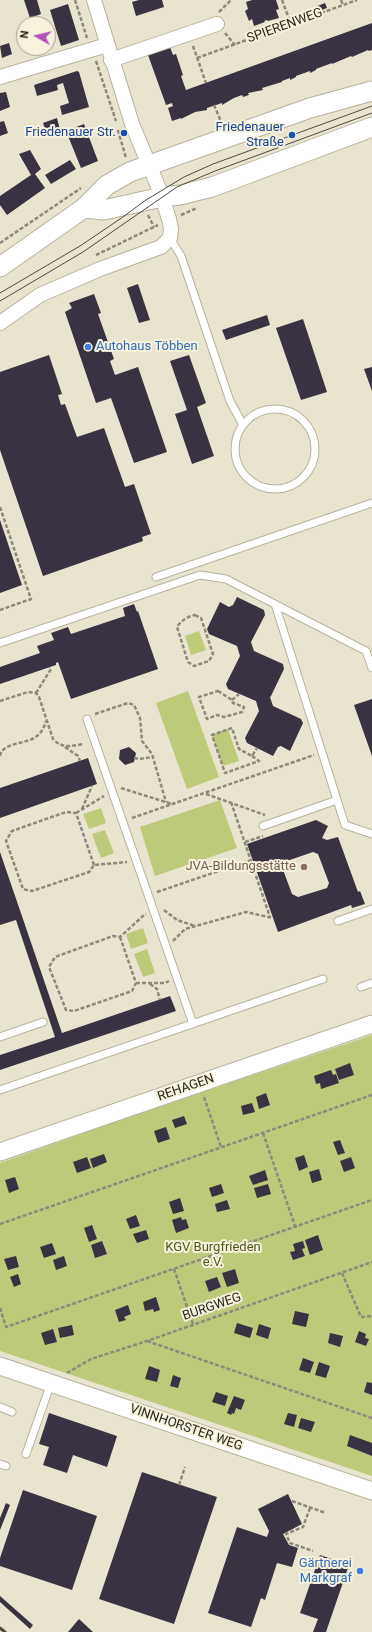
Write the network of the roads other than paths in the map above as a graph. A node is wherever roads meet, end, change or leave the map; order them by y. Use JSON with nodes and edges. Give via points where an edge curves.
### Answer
{"nodes":[{"id":1,"x":94,"y":0,"type":"edge"},
{"id":2,"x":217,"y":24,"type":"dead end"},
{"id":3,"x":107,"y":45,"type":"junction"},
{"id":4,"x":111,"y":60,"type":"junction"},
{"id":5,"x":0,"y":77,"type":"edge"},
{"id":6,"x":372,"y":91,"type":"edge"},
{"id":7,"x":372,"y":127,"type":"edge"},
{"id":8,"x":148,"y":165,"type":"junction"},
{"id":9,"x":162,"y":197,"type":"junction"},
{"id":10,"x":84,"y":208,"type":"junction"},
{"id":11,"x":170,"y":238,"type":"junction"},
{"id":12,"x":0,"y":266,"type":"edge"},
{"id":13,"x":0,"y":323,"type":"edge"},
{"id":14,"x":243,"y":425,"type":"junction"},
{"id":15,"x":372,"y":503,"type":"edge"},
{"id":16,"x":156,"y":577,"type":"dead end"},
{"id":17,"x":274,"y":604,"type":"junction"},
{"id":18,"x":0,"y":643,"type":"edge"},
{"id":19,"x":372,"y":668,"type":"edge"},
{"id":20,"x":86,"y":719,"type":"road end"},
{"id":21,"x":337,"y":800,"type":"junction"},
{"id":22,"x":263,"y":826,"type":"dead end"},
{"id":23,"x":372,"y":834,"type":"edge"},
{"id":24,"x":372,"y":909,"type":"edge"},
{"id":25,"x":338,"y":921,"type":"dead end"},
{"id":26,"x":323,"y":979,"type":"dead end"},
{"id":27,"x":372,"y":983,"type":"edge"},
{"id":28,"x":361,"y":987,"type":"dead end"},
{"id":29,"x":43,"y":1022,"type":"dead end"},
{"id":30,"x":193,"y":1024,"type":"junction"},
{"id":31,"x":372,"y":1024,"type":"edge"},
{"id":32,"x":0,"y":1037,"type":"edge"},
{"id":33,"x":0,"y":1090,"type":"edge"},
{"id":34,"x":0,"y":1152,"type":"edge"},
{"id":35,"x":0,"y":1366,"type":"edge"},
{"id":36,"x":56,"y":1380,"type":"junction"},
{"id":37,"x":0,"y":1407,"type":"edge"},
{"id":38,"x":12,"y":1412,"type":"dead end"},
{"id":39,"x":26,"y":1454,"type":"dead end"},
{"id":40,"x":372,"y":1491,"type":"edge"}],
"edges":[{"from":1,"to":3,"type":"street"},
{"from":2,"to":4,"type":"street"},
{"from":3,"to":4,"type":"street"},
{"from":3,"to":5,"type":"street"},
{"from":4,"to":8,"type":"street"},
{"from":6,"to":8,"type":"main road","via":[[310,108]]},
{"from":7,"to":9,"type":"main road","via":[[212,186]]},
{"from":8,"to":9,"type":"street"},
{"from":8,"to":10,"type":"main road","via":[[107,185]]},
{"from":9,"to":10,"type":"main road","via":[[104,210]]},
{"from":9,"to":11,"type":"street","via":[[171,229]]},
{"from":10,"to":12,"type":"main road"},
{"from":11,"to":13,"type":"street","via":[[161,247],[100,269],[40,295]]},
{"from":11,"to":14,"type":"lane","via":[[181,256],[230,401]]},
{"from":14,"to":14,"type":"lane","via":[[237,436],[235,450],[238,464],[245,476],[256,485],[269,490],[284,489],[307,475],[316,451],[309,426],[300,417],[289,411],[263,410]]},
{"from":15,"to":16,"type":"lane"},
{"from":17,"to":18,"type":"lane","via":[[226,579],[200,575]]},
{"from":17,"to":19,"type":"lane","via":[[366,651]]},
{"from":17,"to":21,"type":"lane"},
{"from":20,"to":30,"type":"lane"},
{"from":21,"to":22,"type":"lane"},
{"from":21,"to":23,"type":"lane","via":[[345,825]]},
{"from":24,"to":25,"type":"lane"},
{"from":26,"to":30,"type":"lane"},
{"from":27,"to":28,"type":"lane"},
{"from":29,"to":32,"type":"lane"},
{"from":30,"to":33,"type":"lane"},
{"from":31,"to":34,"type":"street","name":"REHAGEN"},
{"from":35,"to":36,"type":"street","name":"VINNHORSTER WEG"},
{"from":36,"to":39,"type":"lane"},
{"from":36,"to":40,"type":"street","name":"VINNHORSTER WEG"},
{"from":37,"to":38,"type":"lane"}]}
